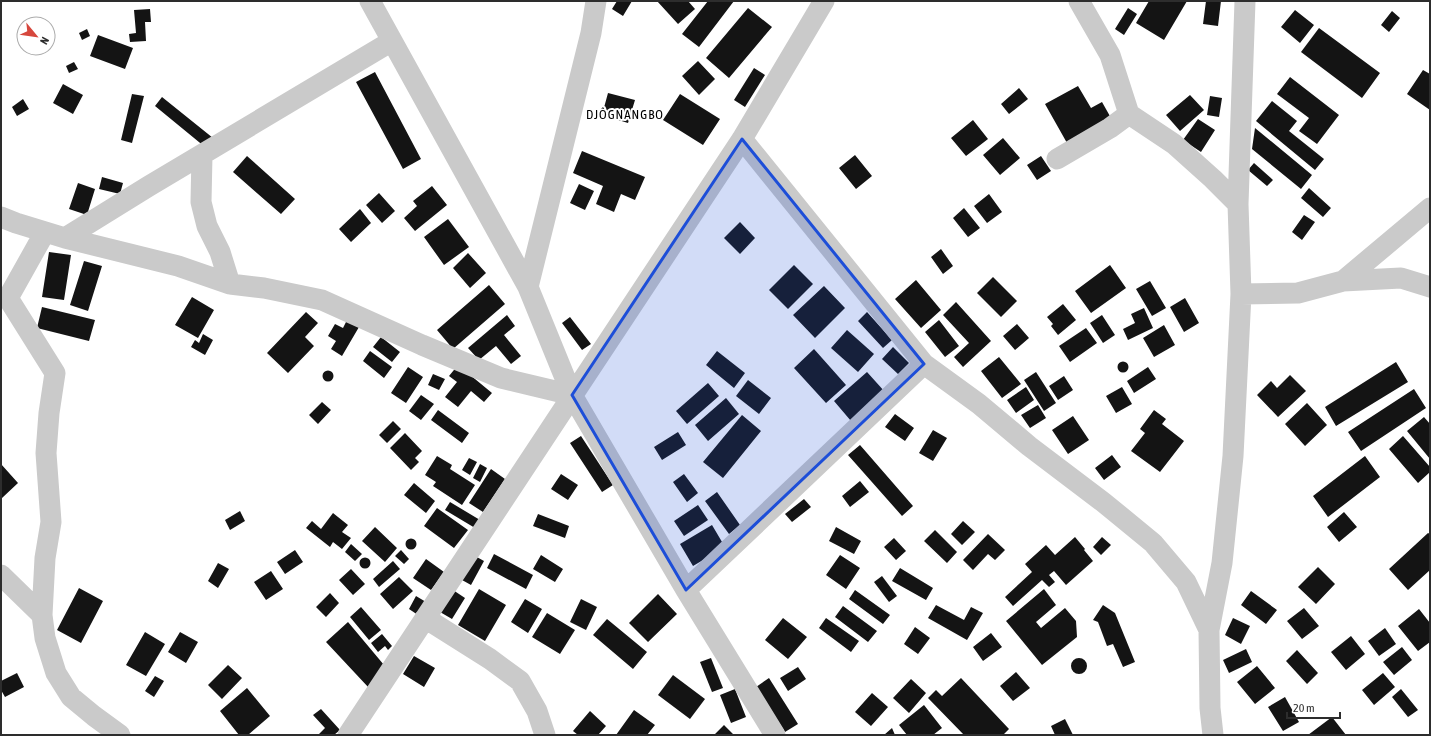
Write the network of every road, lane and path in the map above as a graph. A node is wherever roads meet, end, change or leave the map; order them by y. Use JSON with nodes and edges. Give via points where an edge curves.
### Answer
{"nodes":[{"id":1,"x":370,"y":1,"type":"edge"},
{"id":2,"x":596,"y":1,"type":"edge"},
{"id":3,"x":824,"y":1,"type":"edge"},
{"id":4,"x":1079,"y":1,"type":"edge"},
{"id":5,"x":1245,"y":1,"type":"edge"},
{"id":6,"x":392,"y":41,"type":"junction"},
{"id":7,"x":1129,"y":114,"type":"junction"},
{"id":8,"x":742,"y":139,"type":"junction"},
{"id":9,"x":202,"y":155,"type":"junction"},
{"id":10,"x":1057,"y":159,"type":"dead end"},
{"id":11,"x":1238,"y":204,"type":"junction"},
{"id":12,"x":1430,"y":208,"type":"edge"},
{"id":13,"x":1,"y":217,"type":"edge"},
{"id":14,"x":45,"y":232,"type":"junction"},
{"id":15,"x":66,"y":238,"type":"junction"},
{"id":16,"x":1343,"y":281,"type":"junction"},
{"id":17,"x":230,"y":284,"type":"junction"},
{"id":18,"x":528,"y":287,"type":"junction"},
{"id":19,"x":1430,"y":287,"type":"edge"},
{"id":20,"x":1241,"y":294,"type":"junction"},
{"id":21,"x":4,"y":301,"type":"edge"},
{"id":22,"x":924,"y":364,"type":"junction"},
{"id":23,"x":572,"y":395,"type":"junction"},
{"id":24,"x":1,"y":575,"type":"edge"},
{"id":25,"x":686,"y":590,"type":"junction"},
{"id":26,"x":42,"y":615,"type":"junction"},
{"id":27,"x":425,"y":618,"type":"junction"},
{"id":28,"x":1209,"y":630,"type":"junction"},
{"id":29,"x":120,"y":735,"type":"edge"},
{"id":30,"x":348,"y":735,"type":"edge"},
{"id":31,"x":545,"y":735,"type":"edge"},
{"id":32,"x":774,"y":735,"type":"edge"},
{"id":33,"x":1213,"y":735,"type":"edge"}],
"edges":[{"from":1,"to":6,"type":"street"},
{"from":2,"to":18,"type":"street","via":[[591,33]]},
{"from":3,"to":8,"type":"street"},
{"from":4,"to":7,"type":"street","via":[[1110,55]]},
{"from":5,"to":11,"type":"street"},
{"from":6,"to":9,"type":"street"},
{"from":6,"to":18,"type":"street"},
{"from":7,"to":10,"type":"street"},
{"from":7,"to":11,"type":"street","via":[[1174,144]]},
{"from":8,"to":22,"type":"street"},
{"from":8,"to":23,"type":"street"},
{"from":9,"to":15,"type":"street"},
{"from":9,"to":17,"type":"street","via":[[201,202],[207,226],[220,252]]},
{"from":11,"to":20,"type":"street"},
{"from":12,"to":16,"type":"street"},
{"from":13,"to":14,"type":"street"},
{"from":14,"to":15,"type":"street"},
{"from":14,"to":21,"type":"street"},
{"from":15,"to":17,"type":"street","via":[[178,266]]},
{"from":16,"to":19,"type":"street","via":[[1401,278]]},
{"from":16,"to":20,"type":"street","via":[[1298,293]]},
{"from":17,"to":23,"type":"street","via":[[322,300],[501,378]]},
{"from":18,"to":23,"type":"street"},
{"from":20,"to":28,"type":"street","via":[[1232,464],[1222,563]]},
{"from":21,"to":26,"type":"street","via":[[55,373],[46,453],[50,522]]},
{"from":22,"to":25,"type":"street"},
{"from":22,"to":28,"type":"street","via":[[979,404],[1153,543],[1186,582]]},
{"from":23,"to":25,"type":"street"},
{"from":23,"to":27,"type":"street"},
{"from":24,"to":26,"type":"street"},
{"from":25,"to":32,"type":"street"},
{"from":26,"to":29,"type":"street","via":[[45,638],[56,673],[71,696]]},
{"from":27,"to":30,"type":"street"},
{"from":27,"to":31,"type":"street","via":[[520,680],[537,711]]},
{"from":28,"to":33,"type":"street"}]}
